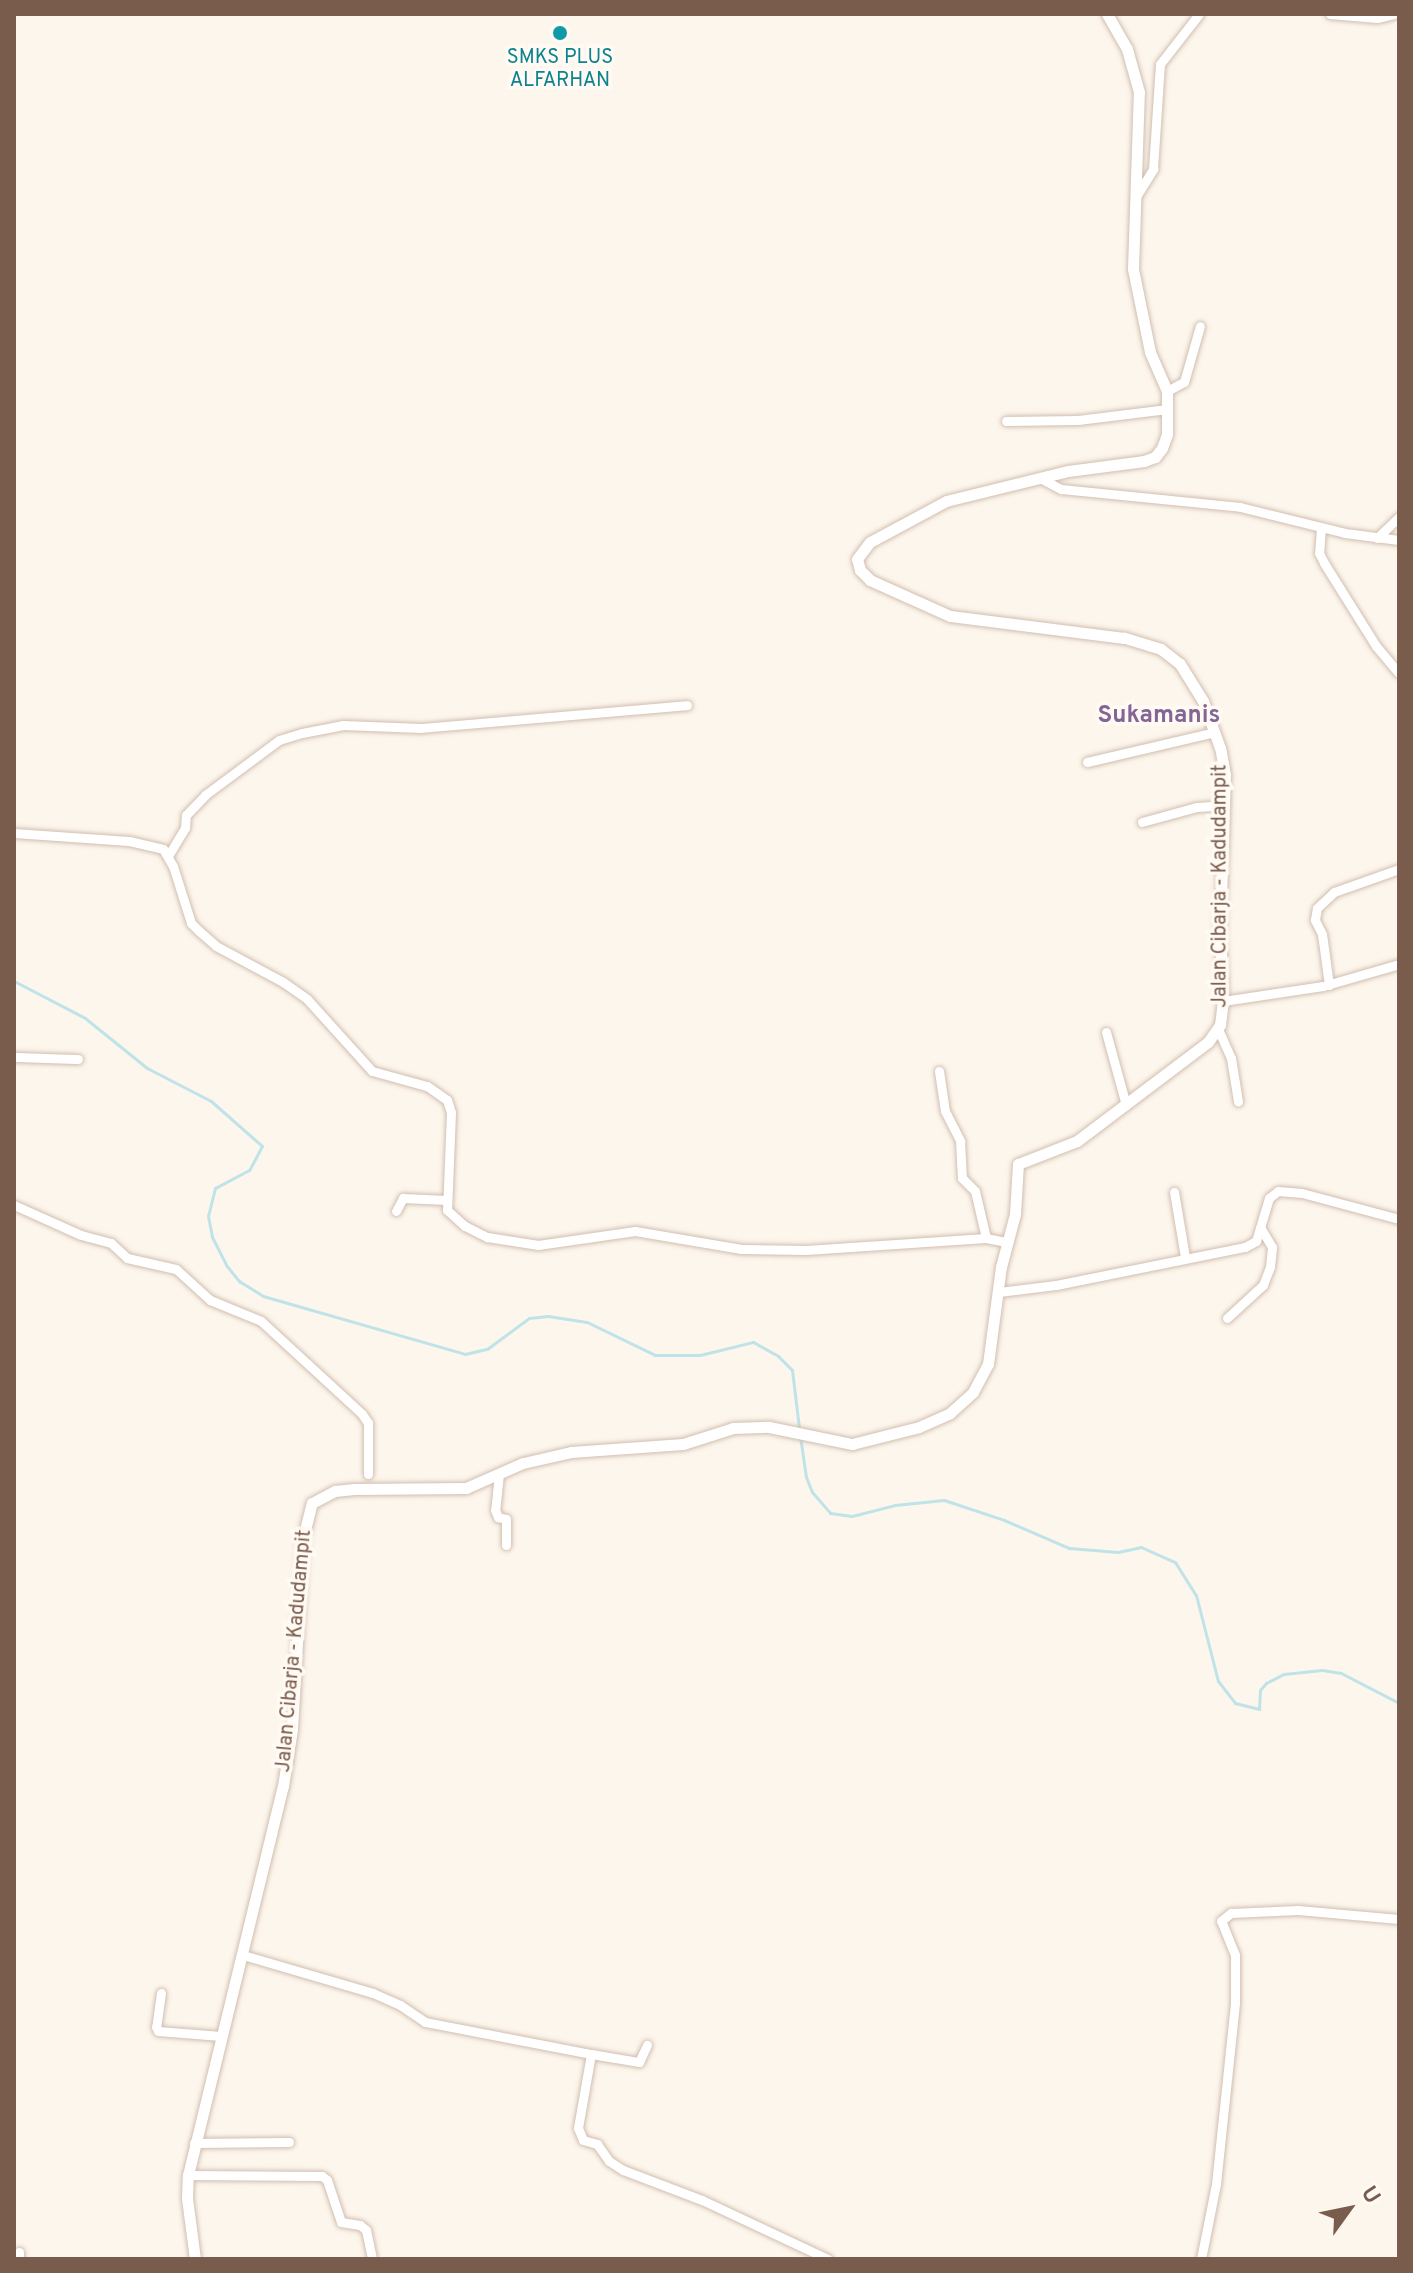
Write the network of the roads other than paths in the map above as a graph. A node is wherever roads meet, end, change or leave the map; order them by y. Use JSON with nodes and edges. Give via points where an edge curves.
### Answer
{"nodes":[{"id":1,"x":1107,"y":14,"type":"edge"},
{"id":2,"x":1199,"y":14,"type":"edge"},
{"id":3,"x":1330,"y":14,"type":"edge"},
{"id":4,"x":1394,"y":14,"type":"edge"},
{"id":5,"x":1137,"y":195,"type":"junction"},
{"id":6,"x":1200,"y":326,"type":"dead end"},
{"id":7,"x":1167,"y":391,"type":"junction"},
{"id":8,"x":1167,"y":409,"type":"junction"},
{"id":9,"x":1006,"y":421,"type":"dead end"},
{"id":10,"x":1040,"y":478,"type":"junction"},
{"id":11,"x":1399,"y":517,"type":"edge"},
{"id":12,"x":1321,"y":527,"type":"junction"},
{"id":13,"x":1377,"y":538,"type":"junction"},
{"id":14,"x":1399,"y":540,"type":"edge"},
{"id":15,"x":1399,"y":673,"type":"edge"},
{"id":16,"x":687,"y":705,"type":"dead end"},
{"id":17,"x":1215,"y":732,"type":"junction"},
{"id":18,"x":1087,"y":762,"type":"dead end"},
{"id":19,"x":1223,"y":805,"type":"junction"},
{"id":20,"x":1142,"y":822,"type":"dead end"},
{"id":21,"x":14,"y":833,"type":"edge"},
{"id":22,"x":168,"y":856,"type":"junction"},
{"id":23,"x":1399,"y":869,"type":"edge"},
{"id":24,"x":1399,"y":964,"type":"edge"},
{"id":25,"x":1329,"y":985,"type":"junction"},
{"id":26,"x":1223,"y":1001,"type":"junction"},
{"id":27,"x":1218,"y":1029,"type":"junction"},
{"id":28,"x":1106,"y":1032,"type":"dead end"},
{"id":29,"x":14,"y":1057,"type":"edge"},
{"id":30,"x":78,"y":1059,"type":"dead end"},
{"id":31,"x":939,"y":1071,"type":"dead end"},
{"id":32,"x":1238,"y":1101,"type":"dead end"},
{"id":33,"x":1126,"y":1105,"type":"junction"},
{"id":34,"x":1174,"y":1192,"type":"dead end"},
{"id":35,"x":446,"y":1200,"type":"junction"},
{"id":36,"x":14,"y":1205,"type":"edge"},
{"id":37,"x":396,"y":1211,"type":"dead end"},
{"id":38,"x":1399,"y":1219,"type":"edge"},
{"id":39,"x":1260,"y":1227,"type":"junction"},
{"id":40,"x":986,"y":1238,"type":"junction"},
{"id":41,"x":1006,"y":1242,"type":"junction"},
{"id":42,"x":1185,"y":1257,"type":"junction"},
{"id":43,"x":999,"y":1292,"type":"junction"},
{"id":44,"x":1227,"y":1318,"type":"dead end"},
{"id":45,"x":368,"y":1474,"type":"dead end"},
{"id":46,"x":499,"y":1474,"type":"junction"},
{"id":47,"x":506,"y":1545,"type":"dead end"},
{"id":48,"x":1399,"y":1919,"type":"edge"},
{"id":49,"x":243,"y":1955,"type":"junction"},
{"id":50,"x":161,"y":1993,"type":"dead end"},
{"id":51,"x":221,"y":2036,"type":"junction"},
{"id":52,"x":647,"y":2045,"type":"dead end"},
{"id":53,"x":591,"y":2054,"type":"junction"},
{"id":54,"x":289,"y":2142,"type":"dead end"},
{"id":55,"x":194,"y":2143,"type":"junction"},
{"id":56,"x":188,"y":2175,"type":"junction"},
{"id":57,"x":195,"y":2259,"type":"edge"},
{"id":58,"x":372,"y":2259,"type":"edge"},
{"id":59,"x":828,"y":2259,"type":"edge"},
{"id":60,"x":1201,"y":2259,"type":"edge"}],
"edges":[{"from":1,"to":5,"type":"street","name":"Jalan Cibarja - Kadudampit","via":[[1135,69],[1140,128]]},
{"from":2,"to":5,"type":"street","via":[[1160,64],[1153,169]]},
{"from":3,"to":4,"type":"street"},
{"from":5,"to":7,"type":"street","name":"Jalan Cibarja - Kadudampit","via":[[1133,269],[1150,352]]},
{"from":6,"to":7,"type":"street","via":[[1184,382]]},
{"from":7,"to":8,"type":"street","name":"Jalan Cibarja - Kadudampit"},
{"from":8,"to":9,"type":"street","via":[[1078,420]]},
{"from":8,"to":10,"type":"street","name":"Jalan Cibarja - Kadudampit","via":[[1167,434],[1155,457]]},
{"from":10,"to":12,"type":"street","via":[[1061,489],[1240,507]]},
{"from":10,"to":17,"type":"street","name":"Jalan Cibarja - Kadudampit","via":[[946,501],[919,513],[870,542],[857,559],[860,570],[892,592],[950,616],[1124,638],[1161,649],[1192,681]]},
{"from":11,"to":13,"type":"street"},
{"from":12,"to":13,"type":"street"},
{"from":12,"to":15,"type":"street","via":[[1319,553],[1324,563]]},
{"from":13,"to":14,"type":"street"},
{"from":16,"to":22,"type":"street","via":[[421,728],[343,725],[279,740],[205,795],[186,815],[185,828]]},
{"from":17,"to":18,"type":"street"},
{"from":17,"to":19,"type":"street","name":"Jalan Cibarja - Kadudampit","via":[[1225,775]]},
{"from":19,"to":20,"type":"street"},
{"from":19,"to":26,"type":"street","name":"Jalan Cibarja - Kadudampit"},
{"from":21,"to":22,"type":"street","via":[[129,841],[157,846]]},
{"from":22,"to":35,"type":"street","via":[[191,923],[216,946],[307,999],[372,1071],[427,1086],[447,1100],[451,1112]]},
{"from":23,"to":25,"type":"street","via":[[1334,892],[1317,908]]},
{"from":24,"to":25,"type":"street"},
{"from":25,"to":26,"type":"street"},
{"from":26,"to":27,"type":"street","name":"Jalan Cibarja - Kadudampit"},
{"from":27,"to":32,"type":"street","via":[[1227,1042]]},
{"from":27,"to":33,"type":"street","name":"Jalan Cibarja - Kadudampit"},
{"from":28,"to":33,"type":"street"},
{"from":29,"to":30,"type":"street"},
{"from":31,"to":40,"type":"street","via":[[945,1111],[960,1141],[962,1178],[975,1191]]},
{"from":33,"to":41,"type":"street","name":"Jalan Cibarja - Kadudampit","via":[[1077,1141],[1018,1164],[1015,1214]]},
{"from":34,"to":42,"type":"street"},
{"from":35,"to":37,"type":"street","via":[[403,1198]]},
{"from":35,"to":40,"type":"street","via":[[450,1215],[465,1226],[504,1242],[538,1245],[635,1231],[741,1249],[883,1247]]},
{"from":36,"to":45,"type":"street","via":[[111,1243],[127,1258],[176,1269],[210,1300],[261,1321],[362,1414],[368,1423]]},
{"from":38,"to":39,"type":"street","via":[[1278,1191],[1269,1198]]},
{"from":39,"to":42,"type":"street","via":[[1256,1241],[1245,1247]]},
{"from":39,"to":44,"type":"street","via":[[1272,1247],[1270,1267],[1263,1285]]},
{"from":40,"to":41,"type":"street"},
{"from":41,"to":43,"type":"street","name":"Jalan Cibarja - Kadudampit"},
{"from":42,"to":43,"type":"street"},
{"from":43,"to":46,"type":"street","name":"Jalan Cibarja - Kadudampit","via":[[983,1377],[961,1404],[919,1427],[852,1444],[769,1427],[733,1428],[683,1444],[571,1452]]},
{"from":46,"to":47,"type":"street","via":[[495,1510],[506,1519]]},
{"from":46,"to":49,"type":"street","name":"Jalan Cibarja - Kadudampit","via":[[466,1488],[354,1489],[335,1491],[312,1503],[303,1538],[292,1729]]},
{"from":48,"to":60,"type":"street","via":[[1298,1910],[1231,1913],[1221,1921],[1235,1955],[1235,2002],[1216,2184]]},
{"from":49,"to":51,"type":"street","name":"Jalan Cibarja - Kadudampit"},
{"from":49,"to":53,"type":"street","via":[[390,1999],[425,2022]]},
{"from":50,"to":51,"type":"street","via":[[158,2031]]},
{"from":51,"to":55,"type":"street","name":"Jalan Cibarja - Kadudampit"},
{"from":52,"to":53,"type":"street","via":[[639,2062]]},
{"from":53,"to":59,"type":"street","via":[[578,2128],[583,2140],[597,2144],[623,2170]]},
{"from":54,"to":55,"type":"street"},
{"from":55,"to":56,"type":"street","name":"Jalan Cibarja - Kadudampit"},
{"from":56,"to":57,"type":"street","name":"Jalan Cibarja - Kadudampit"},
{"from":56,"to":58,"type":"street","via":[[322,2176],[341,2222],[366,2230]]}]}
